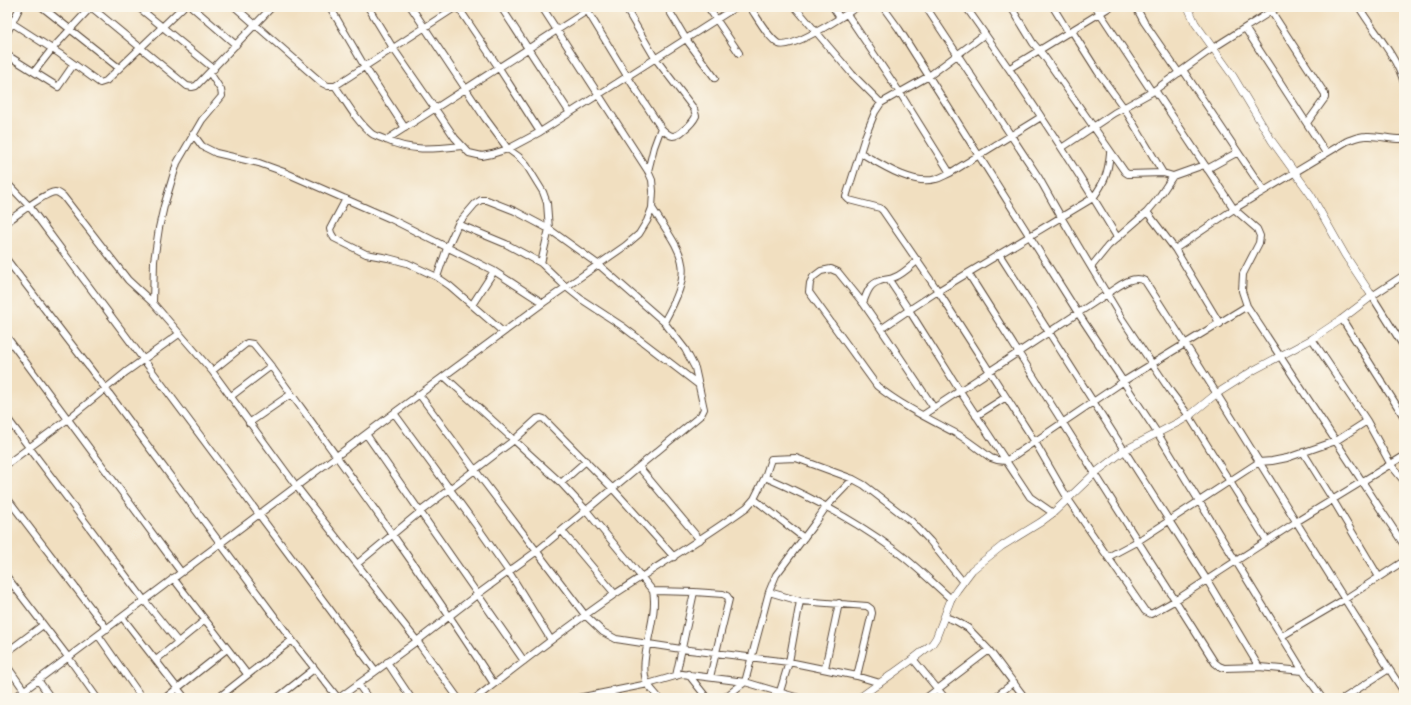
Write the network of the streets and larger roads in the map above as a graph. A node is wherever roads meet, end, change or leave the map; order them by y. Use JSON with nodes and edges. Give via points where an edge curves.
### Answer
{"nodes":[{"id":1,"x":20,"y":7,"type":"edge"},
{"id":2,"x":42,"y":7,"type":"edge"},
{"id":3,"x":91,"y":7,"type":"edge"},
{"id":4,"x":138,"y":7,"type":"edge"},
{"id":5,"x":183,"y":7,"type":"edge"},
{"id":6,"x":192,"y":7,"type":"edge"},
{"id":7,"x":235,"y":7,"type":"edge"},
{"id":8,"x":272,"y":7,"type":"edge"},
{"id":9,"x":330,"y":7,"type":"edge"},
{"id":10,"x":368,"y":7,"type":"edge"},
{"id":11,"x":411,"y":7,"type":"edge"},
{"id":12,"x":457,"y":7,"type":"edge"},
{"id":13,"x":501,"y":7,"type":"edge"},
{"id":14,"x":542,"y":7,"type":"edge"},
{"id":15,"x":625,"y":7,"type":"edge"},
{"id":16,"x":667,"y":7,"type":"edge"},
{"id":17,"x":708,"y":7,"type":"edge"},
{"id":18,"x":736,"y":7,"type":"edge"},
{"id":19,"x":750,"y":7,"type":"edge"},
{"id":20,"x":795,"y":7,"type":"edge"},
{"id":21,"x":834,"y":7,"type":"edge"},
{"id":22,"x":857,"y":7,"type":"edge"},
{"id":23,"x":883,"y":7,"type":"edge"},
{"id":24,"x":926,"y":7,"type":"edge"},
{"id":25,"x":966,"y":7,"type":"edge"},
{"id":26,"x":1011,"y":7,"type":"edge"},
{"id":27,"x":1053,"y":7,"type":"edge"},
{"id":28,"x":1096,"y":7,"type":"edge"},
{"id":29,"x":1110,"y":7,"type":"edge"},
{"id":30,"x":1136,"y":7,"type":"edge"},
{"id":31,"x":1188,"y":7,"type":"edge"},
{"id":32,"x":1278,"y":7,"type":"edge"},
{"id":33,"x":1359,"y":7,"type":"edge"},
{"id":34,"x":588,"y":8,"type":"edge"},
{"id":35,"x":1271,"y":12,"type":"junction"},
{"id":36,"x":1100,"y":13,"type":"junction"},
{"id":37,"x":847,"y":14,"type":"junction"},
{"id":38,"x":840,"y":18,"type":"junction"},
{"id":39,"x":716,"y":20,"type":"junction"},
{"id":40,"x":12,"y":23,"type":"junction"},
{"id":41,"x":255,"y":25,"type":"junction"},
{"id":42,"x":163,"y":27,"type":"junction"},
{"id":43,"x":425,"y":28,"type":"junction"},
{"id":44,"x":1245,"y":28,"type":"junction"},
{"id":45,"x":71,"y":30,"type":"junction"},
{"id":46,"x":557,"y":30,"type":"junction"},
{"id":47,"x":815,"y":32,"type":"junction"},
{"id":48,"x":1071,"y":32,"type":"junction"},
{"id":49,"x":7,"y":33,"type":"edge"},
{"id":50,"x":985,"y":34,"type":"junction"},
{"id":51,"x":686,"y":39,"type":"junction"},
{"id":52,"x":236,"y":45,"type":"junction"},
{"id":53,"x":141,"y":48,"type":"junction"},
{"id":54,"x":393,"y":48,"type":"junction"},
{"id":55,"x":1213,"y":48,"type":"junction"},
{"id":56,"x":52,"y":49,"type":"junction"},
{"id":57,"x":528,"y":49,"type":"junction"},
{"id":58,"x":1040,"y":51,"type":"junction"},
{"id":59,"x":740,"y":53,"type":"dead end"},
{"id":60,"x":7,"y":55,"type":"edge"},
{"id":61,"x":958,"y":56,"type":"junction"},
{"id":62,"x":656,"y":58,"type":"junction"},
{"id":63,"x":74,"y":64,"type":"junction"},
{"id":64,"x":366,"y":67,"type":"junction"},
{"id":65,"x":119,"y":68,"type":"junction"},
{"id":66,"x":499,"y":68,"type":"junction"},
{"id":67,"x":1010,"y":68,"type":"junction"},
{"id":68,"x":212,"y":71,"type":"junction"},
{"id":69,"x":34,"y":72,"type":"junction"},
{"id":70,"x":1181,"y":72,"type":"junction"},
{"id":71,"x":627,"y":76,"type":"junction"},
{"id":72,"x":929,"y":76,"type":"junction"},
{"id":73,"x":716,"y":78,"type":"dead end"},
{"id":74,"x":1404,"y":83,"type":"edge"},
{"id":75,"x":335,"y":86,"type":"junction"},
{"id":76,"x":466,"y":90,"type":"junction"},
{"id":77,"x":1153,"y":91,"type":"junction"},
{"id":78,"x":900,"y":93,"type":"junction"},
{"id":79,"x":599,"y":95,"type":"junction"},
{"id":80,"x":881,"y":103,"type":"junction"},
{"id":81,"x":1124,"y":108,"type":"junction"},
{"id":82,"x":436,"y":110,"type":"junction"},
{"id":83,"x":570,"y":114,"type":"junction"},
{"id":84,"x":1041,"y":117,"type":"junction"},
{"id":85,"x":1307,"y":123,"type":"junction"},
{"id":86,"x":1094,"y":127,"type":"junction"},
{"id":87,"x":405,"y":128,"type":"junction"},
{"id":88,"x":661,"y":128,"type":"junction"},
{"id":89,"x":540,"y":132,"type":"junction"},
{"id":90,"x":194,"y":134,"type":"junction"},
{"id":91,"x":1011,"y":136,"type":"junction"},
{"id":92,"x":1404,"y":139,"type":"edge"},
{"id":93,"x":386,"y":140,"type":"junction"},
{"id":94,"x":462,"y":146,"type":"junction"},
{"id":95,"x":508,"y":148,"type":"junction"},
{"id":96,"x":1063,"y":148,"type":"junction"},
{"id":97,"x":1238,"y":152,"type":"junction"},
{"id":98,"x":861,"y":153,"type":"junction"},
{"id":99,"x":1110,"y":153,"type":"junction"},
{"id":100,"x":1326,"y":153,"type":"junction"},
{"id":101,"x":979,"y":155,"type":"junction"},
{"id":102,"x":1206,"y":167,"type":"junction"},
{"id":103,"x":648,"y":170,"type":"junction"},
{"id":104,"x":1295,"y":172,"type":"junction"},
{"id":105,"x":950,"y":173,"type":"junction"},
{"id":106,"x":1163,"y":173,"type":"junction"},
{"id":107,"x":1173,"y":176,"type":"junction"},
{"id":108,"x":7,"y":183,"type":"edge"},
{"id":109,"x":1264,"y":191,"type":"junction"},
{"id":110,"x":1094,"y":198,"type":"junction"},
{"id":111,"x":346,"y":199,"type":"junction"},
{"id":112,"x":29,"y":206,"type":"junction"},
{"id":113,"x":652,"y":208,"type":"junction"},
{"id":114,"x":1234,"y":209,"type":"junction"},
{"id":115,"x":1146,"y":212,"type":"junction"},
{"id":116,"x":1061,"y":217,"type":"junction"},
{"id":117,"x":7,"y":222,"type":"edge"},
{"id":118,"x":458,"y":224,"type":"junction"},
{"id":119,"x":549,"y":229,"type":"junction"},
{"id":120,"x":1030,"y":236,"type":"junction"},
{"id":121,"x":1117,"y":237,"type":"junction"},
{"id":122,"x":448,"y":248,"type":"junction"},
{"id":123,"x":1175,"y":248,"type":"junction"},
{"id":124,"x":999,"y":254,"type":"junction"},
{"id":125,"x":7,"y":260,"type":"edge"},
{"id":126,"x":918,"y":260,"type":"junction"},
{"id":127,"x":541,"y":263,"type":"junction"},
{"id":128,"x":599,"y":265,"type":"junction"},
{"id":129,"x":1091,"y":267,"type":"junction"},
{"id":130,"x":494,"y":271,"type":"junction"},
{"id":131,"x":968,"y":273,"type":"junction"},
{"id":132,"x":1404,"y":275,"type":"edge"},
{"id":133,"x":437,"y":277,"type":"junction"},
{"id":134,"x":889,"y":280,"type":"junction"},
{"id":135,"x":566,"y":287,"type":"junction"},
{"id":136,"x":938,"y":290,"type":"junction"},
{"id":137,"x":1107,"y":294,"type":"junction"},
{"id":138,"x":1372,"y":296,"type":"junction"},
{"id":139,"x":153,"y":302,"type":"junction"},
{"id":140,"x":543,"y":303,"type":"junction"},
{"id":141,"x":863,"y":303,"type":"junction"},
{"id":142,"x":472,"y":305,"type":"junction"},
{"id":143,"x":1247,"y":306,"type":"junction"},
{"id":144,"x":909,"y":310,"type":"junction"},
{"id":145,"x":1078,"y":313,"type":"junction"},
{"id":146,"x":1342,"y":319,"type":"junction"},
{"id":147,"x":664,"y":322,"type":"junction"},
{"id":148,"x":1220,"y":324,"type":"junction"},
{"id":149,"x":881,"y":329,"type":"junction"},
{"id":150,"x":503,"y":332,"type":"junction"},
{"id":151,"x":1049,"y":332,"type":"junction"},
{"id":152,"x":179,"y":334,"type":"junction"},
{"id":153,"x":7,"y":337,"type":"edge"},
{"id":154,"x":1312,"y":339,"type":"junction"},
{"id":155,"x":1186,"y":344,"type":"junction"},
{"id":156,"x":1404,"y":347,"type":"edge"},
{"id":157,"x":1018,"y":352,"type":"junction"},
{"id":158,"x":1281,"y":356,"type":"junction"},
{"id":159,"x":144,"y":360,"type":"junction"},
{"id":160,"x":1152,"y":364,"type":"junction"},
{"id":161,"x":271,"y":366,"type":"junction"},
{"id":162,"x":212,"y":371,"type":"junction"},
{"id":163,"x":989,"y":371,"type":"junction"},
{"id":164,"x":444,"y":376,"type":"junction"},
{"id":165,"x":1124,"y":381,"type":"junction"},
{"id":166,"x":699,"y":385,"type":"junction"},
{"id":167,"x":105,"y":388,"type":"junction"},
{"id":168,"x":960,"y":390,"type":"junction"},
{"id":169,"x":291,"y":394,"type":"junction"},
{"id":170,"x":419,"y":394,"type":"junction"},
{"id":171,"x":1216,"y":394,"type":"junction"},
{"id":172,"x":230,"y":397,"type":"junction"},
{"id":173,"x":1006,"y":397,"type":"junction"},
{"id":174,"x":1094,"y":402,"type":"junction"},
{"id":175,"x":934,"y":408,"type":"junction"},
{"id":176,"x":394,"y":413,"type":"junction"},
{"id":177,"x":923,"y":415,"type":"junction"},
{"id":178,"x":976,"y":416,"type":"junction"},
{"id":179,"x":1188,"y":416,"type":"junction"},
{"id":180,"x":1404,"y":417,"type":"edge"},
{"id":181,"x":7,"y":418,"type":"edge"},
{"id":182,"x":68,"y":419,"type":"junction"},
{"id":183,"x":1367,"y":421,"type":"junction"},
{"id":184,"x":249,"y":423,"type":"junction"},
{"id":185,"x":1062,"y":423,"type":"junction"},
{"id":186,"x":366,"y":434,"type":"junction"},
{"id":187,"x":1158,"y":434,"type":"junction"},
{"id":188,"x":514,"y":440,"type":"junction"},
{"id":189,"x":1336,"y":441,"type":"junction"},
{"id":190,"x":1035,"y":442,"type":"junction"},
{"id":191,"x":29,"y":448,"type":"junction"},
{"id":192,"x":1125,"y":450,"type":"junction"},
{"id":193,"x":1303,"y":452,"type":"junction"},
{"id":194,"x":337,"y":456,"type":"junction"},
{"id":195,"x":1404,"y":456,"type":"edge"},
{"id":196,"x":586,"y":461,"type":"junction"},
{"id":197,"x":1006,"y":461,"type":"junction"},
{"id":198,"x":1259,"y":462,"type":"junction"},
{"id":199,"x":7,"y":464,"type":"edge"},
{"id":200,"x":1391,"y":465,"type":"junction"},
{"id":201,"x":639,"y":466,"type":"junction"},
{"id":202,"x":475,"y":470,"type":"junction"},
{"id":203,"x":1095,"y":473,"type":"junction"},
{"id":204,"x":765,"y":477,"type":"junction"},
{"id":205,"x":853,"y":479,"type":"junction"},
{"id":206,"x":1229,"y":481,"type":"junction"},
{"id":207,"x":1404,"y":481,"type":"edge"},
{"id":208,"x":1363,"y":482,"type":"junction"},
{"id":209,"x":561,"y":483,"type":"junction"},
{"id":210,"x":297,"y":487,"type":"junction"},
{"id":211,"x":449,"y":489,"type":"junction"},
{"id":212,"x":613,"y":489,"type":"junction"},
{"id":213,"x":7,"y":498,"type":"edge"},
{"id":214,"x":754,"y":499,"type":"junction"},
{"id":215,"x":1068,"y":499,"type":"junction"},
{"id":216,"x":1199,"y":500,"type":"junction"},
{"id":217,"x":1333,"y":500,"type":"junction"},
{"id":218,"x":826,"y":508,"type":"junction"},
{"id":219,"x":421,"y":510,"type":"junction"},
{"id":220,"x":586,"y":510,"type":"junction"},
{"id":221,"x":1053,"y":513,"type":"junction"},
{"id":222,"x":259,"y":514,"type":"junction"},
{"id":223,"x":1168,"y":521,"type":"junction"},
{"id":224,"x":1296,"y":522,"type":"junction"},
{"id":225,"x":562,"y":531,"type":"junction"},
{"id":226,"x":392,"y":534,"type":"junction"},
{"id":227,"x":804,"y":538,"type":"junction"},
{"id":228,"x":700,"y":540,"type":"junction"},
{"id":229,"x":1138,"y":541,"type":"junction"},
{"id":230,"x":1267,"y":541,"type":"junction"},
{"id":231,"x":220,"y":543,"type":"junction"},
{"id":232,"x":1404,"y":545,"type":"edge"},
{"id":233,"x":537,"y":551,"type":"junction"},
{"id":234,"x":674,"y":557,"type":"junction"},
{"id":235,"x":1108,"y":557,"type":"junction"},
{"id":236,"x":1237,"y":561,"type":"junction"},
{"id":237,"x":1404,"y":561,"type":"edge"},
{"id":238,"x":357,"y":564,"type":"junction"},
{"id":239,"x":182,"y":572,"type":"junction"},
{"id":240,"x":509,"y":572,"type":"junction"},
{"id":241,"x":641,"y":577,"type":"junction"},
{"id":242,"x":1380,"y":577,"type":"junction"},
{"id":243,"x":172,"y":578,"type":"junction"},
{"id":244,"x":8,"y":580,"type":"edge"},
{"id":245,"x":1207,"y":580,"type":"junction"},
{"id":246,"x":962,"y":582,"type":"junction"},
{"id":247,"x":653,"y":591,"type":"junction"},
{"id":248,"x":694,"y":592,"type":"junction"},
{"id":249,"x":769,"y":592,"type":"junction"},
{"id":250,"x":478,"y":594,"type":"junction"},
{"id":251,"x":615,"y":594,"type":"junction"},
{"id":252,"x":951,"y":599,"type":"junction"},
{"id":253,"x":1345,"y":599,"type":"junction"},
{"id":254,"x":144,"y":600,"type":"junction"},
{"id":255,"x":1176,"y":600,"type":"junction"},
{"id":256,"x":800,"y":601,"type":"junction"},
{"id":257,"x":839,"y":603,"type":"junction"},
{"id":258,"x":585,"y":615,"type":"junction"},
{"id":259,"x":450,"y":616,"type":"junction"},
{"id":260,"x":122,"y":617,"type":"junction"},
{"id":261,"x":944,"y":617,"type":"junction"},
{"id":262,"x":205,"y":620,"type":"junction"},
{"id":263,"x":43,"y":625,"type":"junction"},
{"id":264,"x":107,"y":629,"type":"junction"},
{"id":265,"x":98,"y":635,"type":"junction"},
{"id":266,"x":1282,"y":636,"type":"junction"},
{"id":267,"x":292,"y":640,"type":"junction"},
{"id":268,"x":551,"y":640,"type":"junction"},
{"id":269,"x":417,"y":641,"type":"junction"},
{"id":270,"x":178,"y":642,"type":"junction"},
{"id":271,"x":648,"y":644,"type":"junction"},
{"id":272,"x":227,"y":649,"type":"junction"},
{"id":273,"x":681,"y":649,"type":"junction"},
{"id":274,"x":989,"y":650,"type":"junction"},
{"id":275,"x":7,"y":652,"type":"edge"},
{"id":276,"x":716,"y":653,"type":"junction"},
{"id":277,"x":68,"y":657,"type":"junction"},
{"id":278,"x":752,"y":658,"type":"junction"},
{"id":279,"x":156,"y":660,"type":"junction"},
{"id":280,"x":913,"y":660,"type":"junction"},
{"id":281,"x":524,"y":661,"type":"junction"},
{"id":282,"x":387,"y":662,"type":"junction"},
{"id":283,"x":789,"y":662,"type":"junction"},
{"id":284,"x":7,"y":666,"type":"edge"},
{"id":285,"x":1259,"y":667,"type":"junction"},
{"id":286,"x":825,"y":668,"type":"junction"},
{"id":287,"x":314,"y":669,"type":"junction"},
{"id":288,"x":1389,"y":669,"type":"junction"},
{"id":289,"x":375,"y":670,"type":"junction"},
{"id":290,"x":1303,"y":671,"type":"junction"},
{"id":291,"x":247,"y":674,"type":"junction"},
{"id":292,"x":688,"y":674,"type":"junction"},
{"id":293,"x":676,"y":676,"type":"junction"},
{"id":294,"x":857,"y":676,"type":"junction"},
{"id":295,"x":710,"y":677,"type":"junction"},
{"id":296,"x":38,"y":680,"type":"junction"},
{"id":297,"x":745,"y":682,"type":"junction"},
{"id":298,"x":1014,"y":682,"type":"junction"},
{"id":299,"x":880,"y":683,"type":"junction"},
{"id":300,"x":358,"y":684,"type":"junction"},
{"id":301,"x":494,"y":684,"type":"junction"},
{"id":302,"x":648,"y":684,"type":"junction"},
{"id":303,"x":178,"y":689,"type":"junction"},
{"id":304,"x":937,"y":689,"type":"junction"},
{"id":305,"x":24,"y":690,"type":"junction"},
{"id":306,"x":613,"y":690,"type":"junction"},
{"id":307,"x":1404,"y":692,"type":"edge"},
{"id":308,"x":780,"y":695,"type":"edge"},
{"id":309,"x":14,"y":698,"type":"edge"},
{"id":310,"x":51,"y":698,"type":"edge"},
{"id":311,"x":97,"y":698,"type":"edge"},
{"id":312,"x":142,"y":698,"type":"edge"},
{"id":313,"x":165,"y":698,"type":"edge"},
{"id":314,"x":185,"y":698,"type":"edge"},
{"id":315,"x":218,"y":698,"type":"edge"},
{"id":316,"x":277,"y":698,"type":"edge"},
{"id":317,"x":338,"y":698,"type":"edge"},
{"id":318,"x":368,"y":698,"type":"edge"},
{"id":319,"x":411,"y":698,"type":"edge"},
{"id":320,"x":458,"y":698,"type":"edge"},
{"id":321,"x":476,"y":698,"type":"edge"},
{"id":322,"x":578,"y":698,"type":"edge"},
{"id":323,"x":618,"y":698,"type":"edge"},
{"id":324,"x":659,"y":698,"type":"edge"},
{"id":325,"x":707,"y":698,"type":"edge"},
{"id":326,"x":724,"y":698,"type":"edge"},
{"id":327,"x":799,"y":698,"type":"edge"},
{"id":328,"x":859,"y":698,"type":"edge"},
{"id":329,"x":926,"y":698,"type":"edge"},
{"id":330,"x":945,"y":698,"type":"edge"},
{"id":331,"x":994,"y":698,"type":"edge"},
{"id":332,"x":1025,"y":698,"type":"edge"},
{"id":333,"x":1322,"y":698,"type":"edge"},
{"id":334,"x":1344,"y":698,"type":"edge"}],
"edges":[{"from":1,"to":40,"type":"street"},
{"from":2,"to":45,"type":"street"},
{"from":3,"to":45,"type":"street"},
{"from":3,"to":53,"type":"street"},
{"from":4,"to":42,"type":"street"},
{"from":5,"to":42,"type":"street"},
{"from":6,"to":52,"type":"street"},
{"from":7,"to":41,"type":"street"},
{"from":8,"to":41,"type":"street"},
{"from":9,"to":64,"type":"street"},
{"from":10,"to":54,"type":"street"},
{"from":11,"to":43,"type":"street"},
{"from":12,"to":43,"type":"street"},
{"from":12,"to":66,"type":"street"},
{"from":13,"to":57,"type":"street"},
{"from":14,"to":46,"type":"street"},
{"from":15,"to":62,"type":"street"},
{"from":16,"to":51,"type":"street"},
{"from":17,"to":39,"type":"street"},
{"from":18,"to":39,"type":"street"},
{"from":19,"to":47,"type":"street","via":[[772,39],[779,44],[787,46]]},
{"from":20,"to":47,"type":"street"},
{"from":21,"to":38,"type":"street"},
{"from":22,"to":37,"type":"street"},
{"from":23,"to":72,"type":"street"},
{"from":24,"to":61,"type":"street"},
{"from":25,"to":50,"type":"street"},
{"from":26,"to":58,"type":"street"},
{"from":27,"to":48,"type":"street"},
{"from":28,"to":36,"type":"street"},
{"from":29,"to":36,"type":"street"},
{"from":30,"to":70,"type":"street"},
{"from":31,"to":55,"type":"street","via":[[1195,23]]},
{"from":32,"to":35,"type":"street"},
{"from":33,"to":74,"type":"street","via":[[1383,43]]},
{"from":34,"to":46,"type":"street"},
{"from":34,"to":71,"type":"street"},
{"from":35,"to":44,"type":"street"},
{"from":35,"to":85,"type":"street","via":[[1325,94],[1325,98]]},
{"from":36,"to":48,"type":"street"},
{"from":36,"to":77,"type":"street"},
{"from":37,"to":38,"type":"street"},
{"from":37,"to":78,"type":"street"},
{"from":38,"to":47,"type":"street"},
{"from":39,"to":51,"type":"street"},
{"from":39,"to":59,"type":"street"},
{"from":40,"to":49,"type":"street"},
{"from":40,"to":56,"type":"street"},
{"from":41,"to":52,"type":"street"},
{"from":41,"to":75,"type":"street","via":[[322,83]]},
{"from":42,"to":53,"type":"street"},
{"from":42,"to":68,"type":"street"},
{"from":43,"to":54,"type":"street"},
{"from":43,"to":76,"type":"street"},
{"from":44,"to":55,"type":"street"},
{"from":44,"to":85,"type":"street"},
{"from":45,"to":56,"type":"street"},
{"from":45,"to":65,"type":"street"},
{"from":46,"to":57,"type":"street"},
{"from":46,"to":79,"type":"street"},
{"from":47,"to":80,"type":"street"},
{"from":48,"to":58,"type":"street"},
{"from":48,"to":81,"type":"street"},
{"from":50,"to":61,"type":"street"},
{"from":50,"to":67,"type":"street"},
{"from":51,"to":62,"type":"street"},
{"from":51,"to":73,"type":"street"},
{"from":52,"to":68,"type":"street"},
{"from":53,"to":65,"type":"street"},
{"from":53,"to":68,"type":"street","via":[[192,88]]},
{"from":54,"to":64,"type":"street"},
{"from":54,"to":82,"type":"street"},
{"from":55,"to":70,"type":"street"},
{"from":55,"to":104,"type":"street","via":[[1272,141]]},
{"from":56,"to":63,"type":"street"},
{"from":56,"to":69,"type":"street"},
{"from":57,"to":66,"type":"street"},
{"from":57,"to":83,"type":"street"},
{"from":58,"to":67,"type":"street"},
{"from":58,"to":86,"type":"street"},
{"from":60,"to":69,"type":"street"},
{"from":61,"to":72,"type":"street"},
{"from":61,"to":91,"type":"street"},
{"from":62,"to":71,"type":"street"},
{"from":62,"to":88,"type":"street","via":[[694,109],[696,116],[678,135],[668,134]]},
{"from":63,"to":65,"type":"street","via":[[100,83],[106,81]]},
{"from":63,"to":69,"type":"street","via":[[58,87]]},
{"from":64,"to":75,"type":"street"},
{"from":64,"to":87,"type":"street"},
{"from":66,"to":76,"type":"street"},
{"from":66,"to":89,"type":"street"},
{"from":67,"to":84,"type":"street"},
{"from":68,"to":90,"type":"street","via":[[222,96]]},
{"from":70,"to":77,"type":"street"},
{"from":70,"to":97,"type":"street"},
{"from":71,"to":79,"type":"street"},
{"from":71,"to":88,"type":"street"},
{"from":72,"to":78,"type":"street"},
{"from":72,"to":101,"type":"street"},
{"from":75,"to":93,"type":"street","via":[[361,123],[371,133]]},
{"from":76,"to":82,"type":"street"},
{"from":76,"to":95,"type":"street"},
{"from":77,"to":81,"type":"street"},
{"from":77,"to":102,"type":"street"},
{"from":78,"to":80,"type":"street"},
{"from":78,"to":105,"type":"street"},
{"from":79,"to":83,"type":"street"},
{"from":79,"to":103,"type":"street"},
{"from":80,"to":98,"type":"street","via":[[865,137]]},
{"from":81,"to":86,"type":"street"},
{"from":81,"to":106,"type":"street"},
{"from":82,"to":87,"type":"street"},
{"from":82,"to":94,"type":"street"},
{"from":83,"to":89,"type":"street"},
{"from":84,"to":91,"type":"street"},
{"from":84,"to":96,"type":"street"},
{"from":85,"to":100,"type":"street"},
{"from":86,"to":96,"type":"street"},
{"from":86,"to":99,"type":"street"},
{"from":87,"to":93,"type":"street"},
{"from":88,"to":103,"type":"street"},
{"from":89,"to":95,"type":"street"},
{"from":90,"to":111,"type":"street","via":[[202,146],[216,153],[269,166]]},
{"from":90,"to":139,"type":"street","via":[[177,163],[164,206],[154,261]]},
{"from":91,"to":101,"type":"street"},
{"from":91,"to":116,"type":"street"},
{"from":92,"to":100,"type":"street","via":[[1358,137]]},
{"from":93,"to":94,"type":"street","via":[[413,149]]},
{"from":94,"to":95,"type":"street","via":[[469,153],[482,156]]},
{"from":95,"to":119,"type":"street","via":[[527,166],[543,192],[547,203]]},
{"from":96,"to":110,"type":"street"},
{"from":97,"to":102,"type":"street"},
{"from":97,"to":109,"type":"street"},
{"from":98,"to":105,"type":"street","via":[[893,172],[907,177],[935,180]]},
{"from":98,"to":126,"type":"street","via":[[846,197],[884,211]]},
{"from":99,"to":106,"type":"street","via":[[1128,174]]},
{"from":99,"to":110,"type":"street","via":[[1108,170]]},
{"from":100,"to":104,"type":"street"},
{"from":101,"to":105,"type":"street"},
{"from":101,"to":120,"type":"street"},
{"from":102,"to":107,"type":"street"},
{"from":102,"to":114,"type":"street"},
{"from":103,"to":113,"type":"street","via":[[652,180]]},
{"from":104,"to":109,"type":"street"},
{"from":104,"to":138,"type":"street"},
{"from":106,"to":107,"type":"street"},
{"from":107,"to":115,"type":"street"},
{"from":108,"to":112,"type":"street"},
{"from":109,"to":114,"type":"street"},
{"from":110,"to":116,"type":"street"},
{"from":110,"to":121,"type":"street"},
{"from":111,"to":122,"type":"street"},
{"from":111,"to":133,"type":"street","via":[[330,228],[334,238],[366,254],[407,263]]},
{"from":112,"to":117,"type":"street"},
{"from":112,"to":139,"type":"street","via":[[53,192],[63,196],[128,280]]},
{"from":112,"to":159,"type":"street"},
{"from":113,"to":128,"type":"street","via":[[638,234]]},
{"from":113,"to":147,"type":"street","via":[[681,256],[684,273],[675,302]]},
{"from":114,"to":123,"type":"street"},
{"from":114,"to":143,"type":"street","via":[[1257,229],[1260,236],[1243,274],[1242,290]]},
{"from":115,"to":121,"type":"street"},
{"from":115,"to":123,"type":"street"},
{"from":116,"to":120,"type":"street"},
{"from":116,"to":129,"type":"street"},
{"from":118,"to":119,"type":"street","via":[[475,204],[487,200]]},
{"from":118,"to":122,"type":"street"},
{"from":118,"to":127,"type":"street","via":[[506,244]]},
{"from":119,"to":127,"type":"street"},
{"from":119,"to":128,"type":"street"},
{"from":120,"to":124,"type":"street"},
{"from":120,"to":145,"type":"street"},
{"from":121,"to":129,"type":"street"},
{"from":122,"to":130,"type":"street"},
{"from":122,"to":133,"type":"street"},
{"from":123,"to":148,"type":"street"},
{"from":124,"to":131,"type":"street"},
{"from":124,"to":151,"type":"street"},
{"from":125,"to":167,"type":"street"},
{"from":126,"to":134,"type":"street","via":[[897,277]]},
{"from":126,"to":136,"type":"street"},
{"from":127,"to":135,"type":"street"},
{"from":128,"to":135,"type":"street"},
{"from":128,"to":147,"type":"street"},
{"from":129,"to":137,"type":"street"},
{"from":130,"to":140,"type":"street"},
{"from":130,"to":142,"type":"street"},
{"from":131,"to":136,"type":"street"},
{"from":131,"to":157,"type":"street"},
{"from":132,"to":138,"type":"street"},
{"from":133,"to":142,"type":"street"},
{"from":134,"to":141,"type":"street","via":[[872,284]]},
{"from":134,"to":144,"type":"street"},
{"from":135,"to":140,"type":"street"},
{"from":135,"to":166,"type":"street"},
{"from":136,"to":144,"type":"street"},
{"from":136,"to":163,"type":"street"},
{"from":137,"to":145,"type":"street"},
{"from":137,"to":155,"type":"street","via":[[1132,279],[1140,278],[1145,281]]},
{"from":137,"to":160,"type":"street"},
{"from":138,"to":146,"type":"street"},
{"from":138,"to":156,"type":"street"},
{"from":139,"to":152,"type":"street"},
{"from":140,"to":150,"type":"street"},
{"from":141,"to":149,"type":"street"},
{"from":141,"to":177,"type":"street","via":[[838,272],[831,269],[821,271],[810,283],[809,292],[872,380],[884,392]]},
{"from":142,"to":150,"type":"street"},
{"from":143,"to":148,"type":"street"},
{"from":143,"to":158,"type":"street"},
{"from":144,"to":149,"type":"street"},
{"from":144,"to":168,"type":"street"},
{"from":145,"to":151,"type":"street"},
{"from":145,"to":165,"type":"street"},
{"from":146,"to":154,"type":"street"},
{"from":146,"to":180,"type":"street"},
{"from":147,"to":166,"type":"street","via":[[690,358]]},
{"from":148,"to":155,"type":"street"},
{"from":149,"to":175,"type":"street"},
{"from":150,"to":164,"type":"street"},
{"from":151,"to":157,"type":"street"},
{"from":151,"to":174,"type":"street"},
{"from":152,"to":159,"type":"street"},
{"from":152,"to":162,"type":"street"},
{"from":153,"to":182,"type":"street"},
{"from":154,"to":158,"type":"street"},
{"from":154,"to":183,"type":"street"},
{"from":155,"to":160,"type":"street"},
{"from":155,"to":171,"type":"street"},
{"from":157,"to":163,"type":"street"},
{"from":157,"to":185,"type":"street"},
{"from":158,"to":171,"type":"street"},
{"from":158,"to":189,"type":"street"},
{"from":159,"to":167,"type":"street"},
{"from":159,"to":222,"type":"street"},
{"from":160,"to":165,"type":"street"},
{"from":160,"to":179,"type":"street"},
{"from":161,"to":162,"type":"street","via":[[253,344],[247,343]]},
{"from":161,"to":169,"type":"street"},
{"from":161,"to":172,"type":"street"},
{"from":162,"to":172,"type":"street"},
{"from":163,"to":168,"type":"street"},
{"from":163,"to":173,"type":"street"},
{"from":164,"to":170,"type":"street"},
{"from":164,"to":188,"type":"street"},
{"from":165,"to":174,"type":"street"},
{"from":165,"to":187,"type":"street"},
{"from":166,"to":201,"type":"street","via":[[704,409],[701,415]]},
{"from":167,"to":182,"type":"street"},
{"from":167,"to":231,"type":"street"},
{"from":168,"to":175,"type":"street"},
{"from":168,"to":178,"type":"street"},
{"from":169,"to":184,"type":"street"},
{"from":169,"to":194,"type":"street"},
{"from":170,"to":176,"type":"street"},
{"from":170,"to":202,"type":"street"},
{"from":171,"to":179,"type":"street"},
{"from":171,"to":198,"type":"street"},
{"from":172,"to":184,"type":"street"},
{"from":173,"to":178,"type":"street"},
{"from":173,"to":190,"type":"street"},
{"from":174,"to":185,"type":"street"},
{"from":174,"to":192,"type":"street"},
{"from":175,"to":177,"type":"street"},
{"from":176,"to":186,"type":"street"},
{"from":176,"to":211,"type":"street"},
{"from":177,"to":197,"type":"street","via":[[991,458]]},
{"from":178,"to":197,"type":"street"},
{"from":179,"to":187,"type":"street"},
{"from":179,"to":206,"type":"street"},
{"from":181,"to":191,"type":"street"},
{"from":182,"to":191,"type":"street"},
{"from":182,"to":239,"type":"street"},
{"from":183,"to":189,"type":"street"},
{"from":183,"to":200,"type":"street"},
{"from":184,"to":210,"type":"street"},
{"from":185,"to":190,"type":"street"},
{"from":185,"to":203,"type":"street"},
{"from":186,"to":194,"type":"street"},
{"from":186,"to":219,"type":"street"},
{"from":187,"to":192,"type":"street"},
{"from":187,"to":216,"type":"street"},
{"from":188,"to":196,"type":"street","via":[[541,418]]},
{"from":188,"to":202,"type":"street"},
{"from":188,"to":209,"type":"street"},
{"from":189,"to":193,"type":"street"},
{"from":189,"to":208,"type":"street"},
{"from":190,"to":197,"type":"street"},
{"from":190,"to":215,"type":"street"},
{"from":191,"to":199,"type":"street"},
{"from":191,"to":254,"type":"street"},
{"from":192,"to":203,"type":"street"},
{"from":192,"to":223,"type":"street"},
{"from":193,"to":198,"type":"street","via":[[1287,458]]},
{"from":193,"to":217,"type":"street"},
{"from":194,"to":210,"type":"street"},
{"from":194,"to":226,"type":"street"},
{"from":195,"to":200,"type":"street"},
{"from":196,"to":209,"type":"street"},
{"from":196,"to":212,"type":"street"},
{"from":197,"to":221,"type":"street","via":[[1030,497]]},
{"from":198,"to":206,"type":"street"},
{"from":198,"to":224,"type":"street"},
{"from":200,"to":207,"type":"street"},
{"from":200,"to":208,"type":"street"},
{"from":201,"to":212,"type":"street"},
{"from":201,"to":228,"type":"street"},
{"from":202,"to":211,"type":"street"},
{"from":202,"to":233,"type":"street"},
{"from":203,"to":215,"type":"street"},
{"from":203,"to":229,"type":"street"},
{"from":204,"to":205,"type":"street","via":[[771,459],[796,458]]},
{"from":204,"to":214,"type":"street"},
{"from":204,"to":218,"type":"street"},
{"from":205,"to":218,"type":"street"},
{"from":205,"to":246,"type":"street","via":[[912,522]]},
{"from":206,"to":216,"type":"street"},
{"from":206,"to":230,"type":"street"},
{"from":208,"to":217,"type":"street"},
{"from":208,"to":232,"type":"street"},
{"from":209,"to":220,"type":"street"},
{"from":210,"to":222,"type":"street"},
{"from":210,"to":238,"type":"street"},
{"from":211,"to":219,"type":"street"},
{"from":211,"to":240,"type":"street"},
{"from":212,"to":220,"type":"street"},
{"from":212,"to":234,"type":"street"},
{"from":213,"to":264,"type":"street"},
{"from":214,"to":227,"type":"street"},
{"from":214,"to":228,"type":"street","via":[[747,507]]},
{"from":215,"to":221,"type":"street"},
{"from":215,"to":235,"type":"street"},
{"from":216,"to":223,"type":"street"},
{"from":216,"to":236,"type":"street"},
{"from":217,"to":224,"type":"street"},
{"from":217,"to":242,"type":"street"},
{"from":218,"to":227,"type":"street"},
{"from":218,"to":252,"type":"street","via":[[875,536],[897,552]]},
{"from":219,"to":226,"type":"street"},
{"from":219,"to":250,"type":"street"},
{"from":220,"to":225,"type":"street"},
{"from":220,"to":241,"type":"street"},
{"from":221,"to":246,"type":"street","via":[[1002,546],[972,570]]},
{"from":222,"to":231,"type":"street"},
{"from":222,"to":289,"type":"street"},
{"from":223,"to":229,"type":"street"},
{"from":223,"to":245,"type":"street"},
{"from":224,"to":230,"type":"street"},
{"from":224,"to":253,"type":"street"},
{"from":225,"to":233,"type":"street"},
{"from":225,"to":251,"type":"street"},
{"from":226,"to":238,"type":"street"},
{"from":226,"to":259,"type":"street"},
{"from":227,"to":249,"type":"street","via":[[776,575]]},
{"from":228,"to":234,"type":"street"},
{"from":229,"to":235,"type":"street"},
{"from":229,"to":255,"type":"street"},
{"from":230,"to":236,"type":"street"},
{"from":231,"to":239,"type":"street"},
{"from":231,"to":267,"type":"street"},
{"from":233,"to":240,"type":"street"},
{"from":233,"to":258,"type":"street"},
{"from":234,"to":241,"type":"street"},
{"from":235,"to":255,"type":"street","via":[[1148,613],[1151,614]]},
{"from":236,"to":245,"type":"street"},
{"from":236,"to":266,"type":"street"},
{"from":237,"to":242,"type":"street"},
{"from":238,"to":269,"type":"street"},
{"from":239,"to":243,"type":"street"},
{"from":240,"to":250,"type":"street"},
{"from":240,"to":268,"type":"street"},
{"from":241,"to":247,"type":"street"},
{"from":241,"to":251,"type":"street"},
{"from":242,"to":253,"type":"street"},
{"from":243,"to":254,"type":"street"},
{"from":243,"to":262,"type":"street"},
{"from":244,"to":263,"type":"street"},
{"from":245,"to":255,"type":"street"},
{"from":245,"to":285,"type":"street"},
{"from":246,"to":252,"type":"street"},
{"from":247,"to":248,"type":"street"},
{"from":247,"to":271,"type":"street","via":[[655,604]]},
{"from":248,"to":273,"type":"street"},
{"from":248,"to":276,"type":"street","via":[[723,594],[729,599]]},
{"from":249,"to":256,"type":"street"},
{"from":249,"to":278,"type":"street"},
{"from":250,"to":259,"type":"street"},
{"from":250,"to":281,"type":"street"},
{"from":251,"to":258,"type":"street"},
{"from":252,"to":261,"type":"street"},
{"from":253,"to":266,"type":"street"},
{"from":253,"to":288,"type":"street"},
{"from":254,"to":260,"type":"street"},
{"from":254,"to":270,"type":"street"},
{"from":255,"to":285,"type":"street","via":[[1215,663],[1224,668]]},
{"from":256,"to":257,"type":"street"},
{"from":256,"to":283,"type":"street"},
{"from":257,"to":286,"type":"street"},
{"from":257,"to":294,"type":"street","via":[[867,606],[872,613]]},
{"from":258,"to":268,"type":"street"},
{"from":258,"to":271,"type":"street","via":[[602,632],[616,639]]},
{"from":259,"to":269,"type":"street"},
{"from":259,"to":301,"type":"street"},
{"from":260,"to":264,"type":"street"},
{"from":260,"to":279,"type":"street"},
{"from":261,"to":274,"type":"street","via":[[968,628]]},
{"from":261,"to":280,"type":"street","via":[[932,644]]},
{"from":262,"to":270,"type":"street"},
{"from":262,"to":272,"type":"street"},
{"from":263,"to":275,"type":"street"},
{"from":263,"to":277,"type":"street"},
{"from":264,"to":265,"type":"street"},
{"from":265,"to":277,"type":"street"},
{"from":265,"to":312,"type":"street"},
{"from":266,"to":290,"type":"street"},
{"from":267,"to":287,"type":"street"},
{"from":267,"to":291,"type":"street"},
{"from":268,"to":281,"type":"street"},
{"from":269,"to":282,"type":"street"},
{"from":269,"to":320,"type":"street"},
{"from":270,"to":279,"type":"street"},
{"from":271,"to":273,"type":"street"},
{"from":271,"to":302,"type":"street","via":[[645,668]]},
{"from":272,"to":291,"type":"street"},
{"from":272,"to":303,"type":"street"},
{"from":273,"to":276,"type":"street"},
{"from":273,"to":293,"type":"street"},
{"from":274,"to":298,"type":"street"},
{"from":274,"to":304,"type":"street"},
{"from":276,"to":278,"type":"street"},
{"from":276,"to":295,"type":"street"},
{"from":277,"to":296,"type":"street"},
{"from":277,"to":311,"type":"street"},
{"from":278,"to":283,"type":"street"},
{"from":278,"to":297,"type":"street"},
{"from":279,"to":303,"type":"street"},
{"from":280,"to":299,"type":"street"},
{"from":280,"to":304,"type":"street"},
{"from":281,"to":301,"type":"street"},
{"from":282,"to":289,"type":"street"},
{"from":282,"to":319,"type":"street"},
{"from":283,"to":286,"type":"street"},
{"from":283,"to":308,"type":"street"},
{"from":284,"to":305,"type":"street"},
{"from":285,"to":290,"type":"street"},
{"from":286,"to":294,"type":"street"},
{"from":287,"to":316,"type":"street"},
{"from":287,"to":317,"type":"street"},
{"from":288,"to":307,"type":"street"},
{"from":288,"to":334,"type":"street"},
{"from":289,"to":300,"type":"street"},
{"from":290,"to":333,"type":"street"},
{"from":291,"to":315,"type":"street"},
{"from":292,"to":293,"type":"street"},
{"from":292,"to":295,"type":"street"},
{"from":292,"to":325,"type":"street"},
{"from":293,"to":302,"type":"street"},
{"from":294,"to":299,"type":"street"},
{"from":295,"to":297,"type":"street"},
{"from":296,"to":305,"type":"street"},
{"from":296,"to":310,"type":"street"},
{"from":297,"to":308,"type":"street"},
{"from":297,"to":326,"type":"street"},
{"from":298,"to":331,"type":"street"},
{"from":298,"to":332,"type":"street"},
{"from":299,"to":328,"type":"street"},
{"from":300,"to":317,"type":"street"},
{"from":300,"to":318,"type":"street"},
{"from":301,"to":321,"type":"street"},
{"from":302,"to":306,"type":"street"},
{"from":302,"to":324,"type":"street"},
{"from":303,"to":313,"type":"street"},
{"from":303,"to":314,"type":"street"},
{"from":304,"to":329,"type":"street"},
{"from":304,"to":330,"type":"street"},
{"from":305,"to":309,"type":"street"},
{"from":306,"to":322,"type":"street"},
{"from":306,"to":323,"type":"street"},
{"from":308,"to":327,"type":"street"}]}
